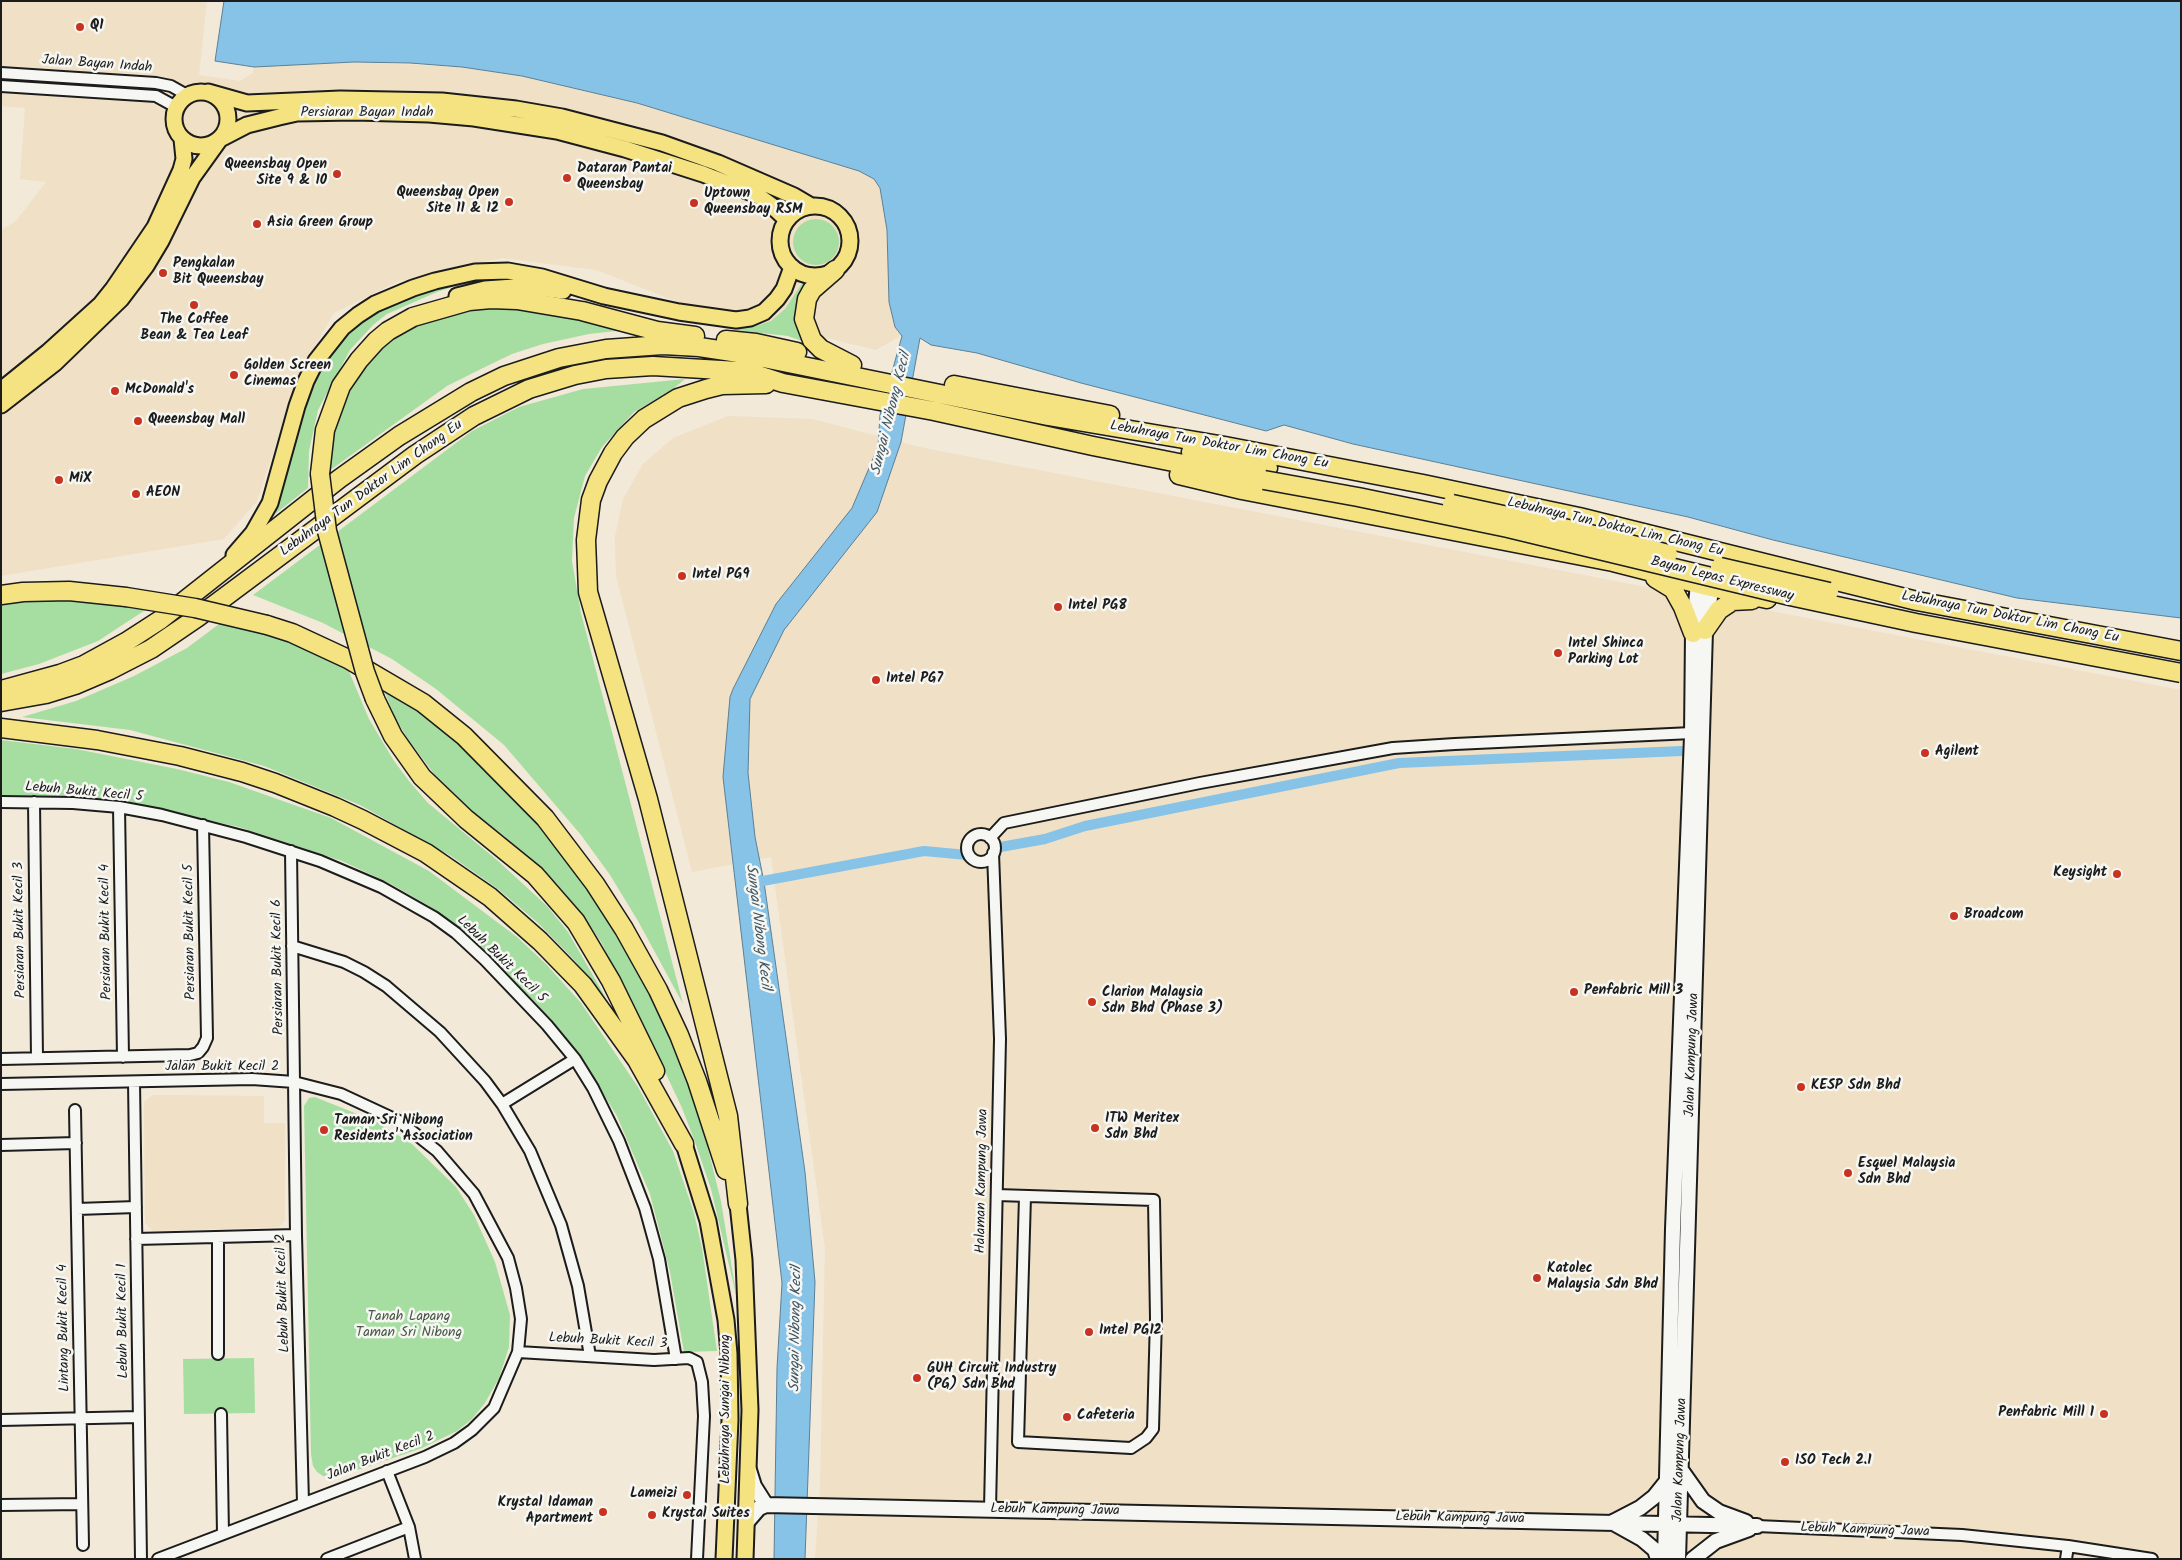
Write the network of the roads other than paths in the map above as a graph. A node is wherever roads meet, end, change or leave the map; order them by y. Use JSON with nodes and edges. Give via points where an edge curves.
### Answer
{"nodes":[{"id":1,"x":1,"y":72,"type":"edge"},
{"id":2,"x":1,"y":86,"type":"edge"},
{"id":3,"x":208,"y":92,"type":"junction"},
{"id":4,"x":187,"y":95,"type":"junction"},
{"id":5,"x":176,"y":107,"type":"junction"},
{"id":6,"x":182,"y":139,"type":"junction"},
{"id":7,"x":220,"y":139,"type":"junction"},
{"id":8,"x":811,"y":206,"type":"junction"},
{"id":9,"x":787,"y":220,"type":"junction"},
{"id":10,"x":792,"y":267,"type":"junction"},
{"id":11,"x":835,"y":270,"type":"junction"},
{"id":12,"x":604,"y":296,"type":"junction"},
{"id":13,"x":388,"y":331,"type":"junction"},
{"id":14,"x":852,"y":365,"type":"junction"},
{"id":15,"x":875,"y":375,"type":"junction"},
{"id":16,"x":783,"y":384,"type":"junction"},
{"id":17,"x":936,"y":387,"type":"junction"},
{"id":18,"x":1,"y":390,"type":"edge"},
{"id":19,"x":1,"y":405,"type":"edge"},
{"id":20,"x":1048,"y":416,"type":"junction"},
{"id":21,"x":1093,"y":446,"type":"junction"},
{"id":22,"x":1224,"y":446,"type":"junction"},
{"id":23,"x":1266,"y":474,"type":"junction"},
{"id":24,"x":1716,"y":560,"type":"junction"},
{"id":25,"x":1613,"y":562,"type":"junction"},
{"id":26,"x":220,"y":572,"type":"junction"},
{"id":27,"x":1704,"y":586,"type":"junction"},
{"id":28,"x":1,"y":595,"type":"edge"},
{"id":29,"x":1782,"y":602,"type":"junction"},
{"id":30,"x":1699,"y":632,"type":"junction"},
{"id":31,"x":2181,"y":651,"type":"edge"},
{"id":32,"x":2181,"y":661,"type":"edge"},
{"id":33,"x":2181,"y":673,"type":"edge"},
{"id":34,"x":2181,"y":680,"type":"edge"},
{"id":35,"x":1,"y":690,"type":"edge"},
{"id":36,"x":1,"y":702,"type":"edge"},
{"id":37,"x":1,"y":728,"type":"edge"},
{"id":38,"x":1692,"y":733,"type":"junction"},
{"id":39,"x":1,"y":802,"type":"edge"},
{"id":40,"x":34,"y":802,"type":"junction"},
{"id":41,"x":119,"y":807,"type":"junction"},
{"id":42,"x":203,"y":825,"type":"junction"},
{"id":43,"x":990,"y":838,"type":"junction"},
{"id":44,"x":291,"y":851,"type":"junction"},
{"id":45,"x":993,"y":853,"type":"junction"},
{"id":46,"x":292,"y":946,"type":"junction"},
{"id":47,"x":123,"y":1057,"type":"junction"},
{"id":48,"x":36,"y":1058,"type":"junction"},
{"id":49,"x":1,"y":1059,"type":"edge"},
{"id":50,"x":575,"y":1059,"type":"junction"},
{"id":51,"x":134,"y":1082,"type":"junction"},
{"id":52,"x":294,"y":1082,"type":"junction"},
{"id":53,"x":1,"y":1084,"type":"edge"},
{"id":54,"x":502,"y":1104,"type":"junction"},
{"id":55,"x":75,"y":1110,"type":"dead end"},
{"id":56,"x":76,"y":1143,"type":"junction"},
{"id":57,"x":684,"y":1144,"type":"junction"},
{"id":58,"x":1,"y":1145,"type":"edge"},
{"id":59,"x":997,"y":1195,"type":"junction"},
{"id":60,"x":1025,"y":1196,"type":"junction"},
{"id":61,"x":738,"y":1204,"type":"junction"},
{"id":62,"x":136,"y":1206,"type":"junction"},
{"id":63,"x":77,"y":1209,"type":"junction"},
{"id":64,"x":296,"y":1235,"type":"junction"},
{"id":65,"x":218,"y":1237,"type":"junction"},
{"id":66,"x":136,"y":1239,"type":"junction"},
{"id":67,"x":518,"y":1352,"type":"junction"},
{"id":68,"x":218,"y":1354,"type":"dead end"},
{"id":69,"x":590,"y":1356,"type":"junction"},
{"id":70,"x":676,"y":1359,"type":"junction"},
{"id":71,"x":222,"y":1414,"type":"dead end"},
{"id":72,"x":139,"y":1417,"type":"junction"},
{"id":73,"x":80,"y":1418,"type":"junction"},
{"id":74,"x":1,"y":1420,"type":"edge"},
{"id":75,"x":748,"y":1469,"type":"junction"},
{"id":76,"x":1680,"y":1470,"type":"junction"},
{"id":77,"x":387,"y":1471,"type":"junction"},
{"id":78,"x":1666,"y":1482,"type":"junction"},
{"id":79,"x":303,"y":1502,"type":"junction"},
{"id":80,"x":82,"y":1504,"type":"junction"},
{"id":81,"x":1,"y":1505,"type":"edge"},
{"id":82,"x":769,"y":1505,"type":"junction"},
{"id":83,"x":990,"y":1509,"type":"junction"},
{"id":84,"x":1613,"y":1522,"type":"junction"},
{"id":85,"x":746,"y":1523,"type":"junction"},
{"id":86,"x":1672,"y":1524,"type":"junction"},
{"id":87,"x":1757,"y":1526,"type":"junction"},
{"id":88,"x":409,"y":1527,"type":"junction"},
{"id":89,"x":223,"y":1534,"type":"junction"},
{"id":90,"x":83,"y":1545,"type":"dead end"},
{"id":91,"x":2068,"y":1546,"type":"junction"},
{"id":92,"x":141,"y":1559,"type":"edge"},
{"id":93,"x":158,"y":1559,"type":"edge"},
{"id":94,"x":327,"y":1559,"type":"edge"},
{"id":95,"x":415,"y":1559,"type":"edge"},
{"id":96,"x":697,"y":1559,"type":"edge"},
{"id":97,"x":724,"y":1559,"type":"edge"},
{"id":98,"x":745,"y":1559,"type":"edge"},
{"id":99,"x":1658,"y":1559,"type":"edge"},
{"id":100,"x":1665,"y":1559,"type":"edge"},
{"id":101,"x":1678,"y":1559,"type":"edge"},
{"id":102,"x":1693,"y":1559,"type":"edge"},
{"id":103,"x":2066,"y":1559,"type":"edge"},
{"id":104,"x":2152,"y":1559,"type":"edge"}],
"edges":[{"from":1,"to":4,"type":"street","name":"Jalan Bayan Indah","via":[[156,83],[171,86]]},
{"from":2,"to":5,"type":"street","name":"Jalan Bayan Indah","via":[[156,96]]},
{"from":3,"to":4,"type":"main road"},
{"from":3,"to":7,"type":"main road","via":[[222,101],[228,116],[228,124]]},
{"from":3,"to":8,"type":"main road","name":"Persiaran Bayan Indah","via":[[247,104],[340,99],[442,101],[562,118],[662,143],[718,163]]},
{"from":4,"to":5,"type":"main road"},
{"from":5,"to":6,"type":"main road","via":[[174,124]]},
{"from":6,"to":7,"type":"main road","via":[[197,146],[206,146]]},
{"from":6,"to":18,"type":"main road","via":[[184,159],[181,170],[159,219],[114,289],[95,310]]},
{"from":7,"to":9,"type":"main road","name":"Persiaran Bayan Indah","via":[[247,125],[297,113],[429,114],[522,125],[625,149],[703,174],[758,195]]},
{"from":7,"to":19,"type":"main road","name":"Persiaran Bayan Indah","via":[[192,178],[146,266],[121,299],[55,363]]},
{"from":8,"to":9,"type":"main road","via":[[794,213]]},
{"from":8,"to":11,"type":"main road","via":[[830,209],[848,229],[850,247],[842,264]]},
{"from":9,"to":10,"type":"main road","via":[[782,229],[781,250]]},
{"from":10,"to":11,"type":"main road","via":[[813,276]]},
{"from":10,"to":12,"type":"main road","via":[[777,300],[764,312],[750,318],[726,319],[679,312]]},
{"from":11,"to":14,"type":"highway","via":[[812,290],[804,319],[812,340],[821,349]]},
{"from":12,"to":13,"type":"main road","via":[[532,287],[485,289],[425,308]]},
{"from":12,"to":26,"type":"main road","via":[[542,277],[488,271],[413,288],[391,296],[358,315],[316,361],[297,406],[270,503],[253,533]]},
{"from":13,"to":14,"type":"highway","via":[[413,317],[462,303],[517,300],[582,311],[676,334],[756,343]]},
{"from":13,"to":57,"type":"highway","bridge":true,"via":[[359,360],[334,402],[323,440],[320,474],[329,540],[365,672],[393,736],[422,777],[535,875],[576,922],[626,1009],[667,1098]]},
{"from":14,"to":15,"type":"highway"},
{"from":15,"to":17,"type":"highway","name":"Lebuhraya Tun Doktor Lim Chong Eu"},
{"from":15,"to":26,"type":"highway","name":"Lebuhraya Tun Doktor Lim Chong Eu","via":[[699,347],[633,346],[559,358],[504,376],[440,410],[339,479]]},
{"from":16,"to":21,"type":"highway","name":"Lebuhraya Tun Doktor Lim Chong Eu","via":[[934,411]]},
{"from":16,"to":36,"type":"highway","name":"Lebuhraya Tun Doktor Lim Chong Eu","via":[[738,371],[653,366],[591,372],[529,389],[474,416],[415,455],[198,617],[151,648],[75,685]]},
{"from":16,"to":61,"type":"highway","via":[[722,385],[706,389],[678,398],[644,419],[613,453],[598,481],[591,500],[586,540],[588,592],[653,817],[728,1116]]},
{"from":17,"to":20,"type":"highway","name":"Lebuhraya Tun Doktor Lim Chong Eu"},
{"from":17,"to":22,"type":"highway","via":[[1202,434]]},
{"from":20,"to":22,"type":"highway","name":"Lebuhraya Tun Doktor Lim Chong Eu"},
{"from":20,"to":23,"type":"highway","name":"Lebuhraya Tun Doktor Lim Chong Eu"},
{"from":21,"to":23,"type":"highway","name":"Lebuhraya Tun Doktor Lim Chong Eu"},
{"from":21,"to":25,"type":"highway","name":"Lebuhraya Tun Doktor Lim Chong Eu","via":[[1160,471],[1233,488]]},
{"from":22,"to":24,"type":"highway","name":"Lebuhraya Tun Doktor Lim Chong Eu","via":[[1579,517]]},
{"from":23,"to":32,"type":"highway","name":"Bayan Lepas Expressway","bridge":true,"via":[[1548,524],[1946,618]]},
{"from":23,"to":33,"type":"highway","name":"Bayan Lepas Expressway","bridge":true,"via":[[1771,592]]},
{"from":24,"to":27,"type":"highway"},
{"from":24,"to":31,"type":"highway","name":"Lebuhraya Tun Doktor Lim Chong Eu","via":[[1806,577],[1822,577],[1917,602]]},
{"from":25,"to":27,"type":"highway","name":"Lebuhraya Tun Doktor Lim Chong Eu"},
{"from":25,"to":30,"type":"highway","via":[[1661,580],[1673,589]]},
{"from":26,"to":35,"type":"highway","name":"Lebuhraya Tun Doktor Lim Chong Eu","via":[[160,620],[106,654],[60,674]]},
{"from":27,"to":29,"type":"highway","name":"Lebuhraya Tun Doktor Lim Chong Eu"},
{"from":27,"to":30,"type":"street","name":"Jalan Kampung Jawa"},
{"from":28,"to":61,"type":"highway","bridge":true,"via":[[69,591],[126,597],[195,608],[267,625],[348,659],[423,703],[464,736],[545,818],[624,929],[679,1035]]},
{"from":29,"to":30,"type":"highway","via":[[1732,601]]},
{"from":29,"to":34,"type":"highway","name":"Lebuhraya Tun Doktor Lim Chong Eu"},
{"from":30,"to":38,"type":"street","name":"Jalan Kampung Jawa"},
{"from":30,"to":76,"type":"street","name":"Jalan Kampung Jawa"},
{"from":37,"to":57,"type":"highway","via":[[97,740],[242,772],[335,807],[426,854],[497,903],[583,985],[637,1060]]},
{"from":38,"to":43,"type":"street","via":[[1393,748],[1004,823]]},
{"from":38,"to":78,"type":"street","name":"Jalan Kampung Jawa"},
{"from":39,"to":40,"type":"street","name":"Lebuh Bukit Kecil 5"},
{"from":40,"to":41,"type":"street","name":"Lebuh Bukit Kecil 5"},
{"from":40,"to":48,"type":"street","name":"Persiaran Bukit Kecil 3"},
{"from":41,"to":42,"type":"street","name":"Lebuh Bukit Kecil 5"},
{"from":41,"to":47,"type":"street","name":"Persiaran Bukit Kecil 4"},
{"from":42,"to":44,"type":"street","name":"Lebuh Bukit Kecil 5"},
{"from":42,"to":47,"type":"street","name":"Persiaran Bukit Kecil 5","via":[[207,1038],[198,1053],[190,1056]]},
{"from":43,"to":45,"type":"street"},
{"from":43,"to":45,"type":"street","via":[[982,834],[974,836],[968,842],[967,850],[970,857],[980,861]]},
{"from":44,"to":46,"type":"street","name":"Persiaran Bukit Kecil 6"},
{"from":44,"to":50,"type":"street","name":"Lebuh Bukit Kecil 5","via":[[373,882],[434,917],[490,965]]},
{"from":45,"to":59,"type":"street","name":"Halaman Kampung Jawa","via":[[1000,1039]]},
{"from":46,"to":52,"type":"street","name":"Persiaran Bukit Kecil 6"},
{"from":46,"to":54,"type":"street","via":[[344,962],[386,986],[440,1032]]},
{"from":47,"to":48,"type":"street"},
{"from":48,"to":49,"type":"street"},
{"from":50,"to":54,"type":"street"},
{"from":50,"to":70,"type":"street","name":"Lebuh Bukit Kecil 5","via":[[619,1141],[644,1208],[659,1259]]},
{"from":51,"to":52,"type":"street","name":"Jalan Bukit Kecil 2","via":[[252,1079]]},
{"from":51,"to":53,"type":"street","name":"Jalan Bukit Kecil 2"},
{"from":51,"to":62,"type":"street","name":"Lebuh Bukit Kecil 1"},
{"from":52,"to":64,"type":"street","name":"Lebuh Bukit Kecil 2"},
{"from":52,"to":67,"type":"street","name":"Jalan Bukit Kecil 2","via":[[341,1094],[399,1121],[437,1151],[457,1173],[474,1194],[508,1258],[520,1319]]},
{"from":54,"to":69,"type":"street","via":[[530,1151],[561,1224],[578,1286]]},
{"from":55,"to":56,"type":"street","name":"Lintang Bukit Kecil 4"},
{"from":56,"to":58,"type":"street"},
{"from":56,"to":63,"type":"street","name":"Lintang Bukit Kecil 4"},
{"from":57,"to":97,"type":"main road","name":"Lebuhraya Sungai Nibong","via":[[708,1221],[726,1320],[730,1420]]},
{"from":59,"to":60,"type":"street"},
{"from":59,"to":83,"type":"street","name":"Halaman Kampung Jawa"},
{"from":60,"to":60,"type":"street","via":[[1018,1442],[1131,1448],[1153,1429],[1156,1318],[1154,1200]]},
{"from":61,"to":75,"type":"main road","name":"Lebuhraya Sungai Nibong","via":[[749,1370]]},
{"from":62,"to":63,"type":"street"},
{"from":62,"to":66,"type":"street","name":"Lebuh Bukit Kecil 1"},
{"from":63,"to":73,"type":"street","name":"Lintang Bukit Kecil 4"},
{"from":64,"to":65,"type":"street"},
{"from":64,"to":79,"type":"street","name":"Lebuh Bukit Kecil 2"},
{"from":65,"to":66,"type":"street"},
{"from":65,"to":68,"type":"street"},
{"from":66,"to":72,"type":"street","name":"Lebuh Bukit Kecil 1"},
{"from":67,"to":69,"type":"street","name":"Lebuh Bukit Kecil 3"},
{"from":67,"to":77,"type":"street","name":"Jalan Bukit Kecil 2","via":[[494,1408],[482,1421],[454,1442]]},
{"from":69,"to":70,"type":"street","name":"Lebuh Bukit Kecil 3"},
{"from":70,"to":96,"type":"street","name":"Lebuh Bukit Kecil 3","via":[[689,1358],[697,1362],[702,1382],[704,1416]]},
{"from":71,"to":89,"type":"street"},
{"from":72,"to":73,"type":"street"},
{"from":72,"to":92,"type":"street","name":"Lebuh Bukit Kecil 1"},
{"from":73,"to":74,"type":"street"},
{"from":73,"to":80,"type":"street","name":"Lintang Bukit Kecil 4"},
{"from":75,"to":82,"type":"street","via":[[754,1486]]},
{"from":75,"to":85,"type":"main road","name":"Lebuhraya Sungai Nibong"},
{"from":76,"to":86,"type":"street","name":"Jalan Kampung Jawa"},
{"from":76,"to":87,"type":"street","via":[[1703,1501],[1719,1512]]},
{"from":77,"to":79,"type":"street","name":"Jalan Bukit Kecil 2"},
{"from":77,"to":88,"type":"street"},
{"from":78,"to":84,"type":"street","via":[[1640,1508]]},
{"from":78,"to":86,"type":"street","name":"Jalan Kampung Jawa"},
{"from":79,"to":89,"type":"street","name":"Jalan Bukit Kecil 2"},
{"from":80,"to":81,"type":"street"},
{"from":80,"to":90,"type":"street","name":"Lintang Bukit Kecil 4"},
{"from":82,"to":83,"type":"street","name":"Lebuh Kampung Jawa"},
{"from":82,"to":85,"type":"street","via":[[759,1508]]},
{"from":83,"to":84,"type":"street","name":"Lebuh Kampung Jawa"},
{"from":84,"to":86,"type":"street","name":"Lebuh Kampung Jawa"},
{"from":84,"to":99,"type":"street","via":[[1642,1539],[1655,1550]]},
{"from":85,"to":98,"type":"main road","name":"Lebuhraya Sungai Nibong"},
{"from":86,"to":87,"type":"street","name":"Lebuh Kampung Jawa"},
{"from":86,"to":100,"type":"street","name":"Jalan Kampung Jawa"},
{"from":86,"to":101,"type":"street","name":"Jalan Kampung Jawa"},
{"from":87,"to":91,"type":"street","name":"Lebuh Kampung Jawa","via":[[1962,1535]]},
{"from":87,"to":102,"type":"street","via":[[1716,1541]]},
{"from":88,"to":94,"type":"street"},
{"from":88,"to":95,"type":"street"},
{"from":89,"to":93,"type":"street","name":"Jalan Bukit Kecil 2"},
{"from":91,"to":103,"type":"street"},
{"from":91,"to":104,"type":"street","name":"Lebuh Kampung Jawa"}]}
